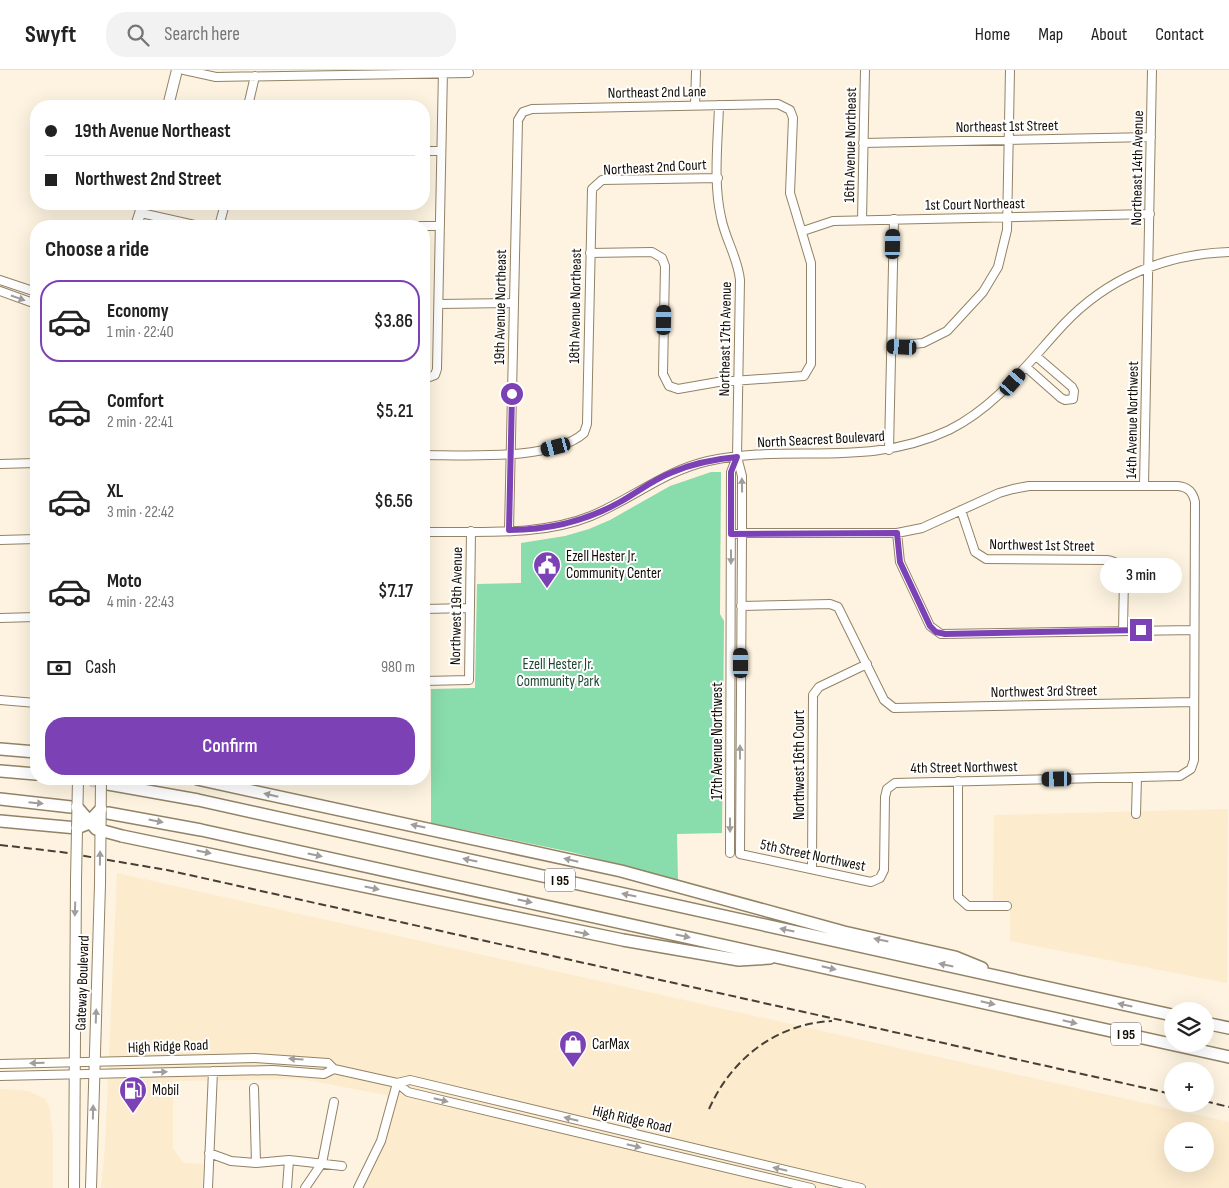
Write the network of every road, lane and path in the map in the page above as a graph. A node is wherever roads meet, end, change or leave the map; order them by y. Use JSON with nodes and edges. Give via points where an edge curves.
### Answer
{"nodes":[{"id":1,"x":177,"y":70,"type":"edge"},
{"id":2,"x":184,"y":70,"type":"edge"},
{"id":3,"x":865,"y":70,"type":"edge"},
{"id":4,"x":1010,"y":70,"type":"edge"},
{"id":5,"x":1152,"y":70,"type":"edge"},
{"id":6,"x":443,"y":72,"type":"edge"},
{"id":7,"x":696,"y":72,"type":"dead end"},
{"id":8,"x":300,"y":73,"type":"edge"},
{"id":9,"x":469,"y":73,"type":"dead end"},
{"id":10,"x":255,"y":76,"type":"junction"},
{"id":11,"x":170,"y":100,"type":"edge"},
{"id":12,"x":249,"y":100,"type":"edge"},
{"id":13,"x":695,"y":105,"type":"junction"},
{"id":14,"x":719,"y":105,"type":"junction"},
{"id":15,"x":520,"y":115,"type":"joint"},
{"id":16,"x":1151,"y":137,"type":"junction"},
{"id":17,"x":1010,"y":140,"type":"junction"},
{"id":18,"x":863,"y":143,"type":"junction"},
{"id":19,"x":430,"y":151,"type":"edge"},
{"id":20,"x":442,"y":151,"type":"junction"},
{"id":21,"x":718,"y":178,"type":"junction"},
{"id":22,"x":594,"y":186,"type":"joint"},
{"id":23,"x":148,"y":210,"type":"edge"},
{"id":24,"x":1150,"y":214,"type":"junction"},
{"id":25,"x":1008,"y":217,"type":"junction"},
{"id":26,"x":894,"y":219,"type":"junction"},
{"id":27,"x":180,"y":220,"type":"edge"},
{"id":28,"x":862,"y":220,"type":"junction"},
{"id":29,"x":430,"y":226,"type":"edge"},
{"id":30,"x":440,"y":226,"type":"junction"},
{"id":31,"x":803,"y":231,"type":"junction"},
{"id":32,"x":1229,"y":252,"type":"edge"},
{"id":33,"x":590,"y":253,"type":"junction"},
{"id":34,"x":1149,"y":267,"type":"junction"},
{"id":35,"x":0,"y":280,"type":"edge"},
{"id":36,"x":30,"y":290,"type":"edge"},
{"id":37,"x":0,"y":291,"type":"edge"},
{"id":38,"x":30,"y":302,"type":"edge"},
{"id":39,"x":438,"y":304,"type":"junction"},
{"id":40,"x":513,"y":304,"type":"junction"},
{"id":41,"x":891,"y":346,"type":"junction"},
{"id":42,"x":1036,"y":356,"type":"junction"},
{"id":43,"x":1026,"y":367,"type":"junction"},
{"id":44,"x":430,"y":377,"type":"edge"},
{"id":45,"x":738,"y":380,"type":"junction"},
{"id":46,"x":889,"y":450,"type":"junction"},
{"id":47,"x":511,"y":454,"type":"junction"},
{"id":48,"x":430,"y":455,"type":"edge"},
{"id":49,"x":737,"y":457,"type":"junction"},
{"id":50,"x":30,"y":463,"type":"edge"},
{"id":51,"x":0,"y":464,"type":"edge"},
{"id":52,"x":1144,"y":486,"type":"junction"},
{"id":53,"x":961,"y":510,"type":"junction"},
{"id":54,"x":509,"y":530,"type":"junction"},
{"id":55,"x":471,"y":531,"type":"junction"},
{"id":56,"x":430,"y":532,"type":"edge"},
{"id":57,"x":897,"y":533,"type":"junction"},
{"id":58,"x":731,"y":534,"type":"junction"},
{"id":59,"x":742,"y":534,"type":"junction"},
{"id":60,"x":30,"y":539,"type":"edge"},
{"id":61,"x":0,"y":540,"type":"edge"},
{"id":62,"x":741,"y":606,"type":"junction"},
{"id":63,"x":470,"y":608,"type":"junction"},
{"id":64,"x":430,"y":610,"type":"edge"},
{"id":65,"x":30,"y":617,"type":"edge"},
{"id":66,"x":0,"y":618,"type":"edge"},
{"id":67,"x":1194,"y":630,"type":"junction"},
{"id":68,"x":1123,"y":631,"type":"junction"},
{"id":69,"x":867,"y":664,"type":"junction"},
{"id":70,"x":430,"y":681,"type":"edge"},
{"id":71,"x":0,"y":700,"type":"edge"},
{"id":72,"x":30,"y":702,"type":"edge"},
{"id":73,"x":1194,"y":702,"type":"junction"},
{"id":74,"x":0,"y":749,"type":"edge"},
{"id":75,"x":30,"y":752,"type":"edge"},
{"id":76,"x":1192,"y":769,"type":"joint"},
{"id":77,"x":0,"y":771,"type":"edge"},
{"id":78,"x":30,"y":774,"type":"edge"},
{"id":79,"x":1137,"y":777,"type":"junction"},
{"id":80,"x":958,"y":781,"type":"junction"},
{"id":81,"x":77,"y":785,"type":"edge"},
{"id":82,"x":105,"y":785,"type":"edge"},
{"id":83,"x":125,"y":785,"type":"edge"},
{"id":84,"x":224,"y":785,"type":"edge"},
{"id":85,"x":0,"y":799,"type":"edge"},
{"id":86,"x":74,"y":807,"type":"junction"},
{"id":87,"x":104,"y":811,"type":"junction"},
{"id":88,"x":1136,"y":814,"type":"dead end"},
{"id":89,"x":0,"y":821,"type":"edge"},
{"id":90,"x":89,"y":822,"type":"junction"},
{"id":91,"x":74,"y":828,"type":"junction"},
{"id":92,"x":100,"y":832,"type":"junction"},
{"id":93,"x":730,"y":853,"type":"dead end"},
{"id":94,"x":740,"y":854,"type":"joint"},
{"id":95,"x":812,"y":869,"type":"junction"},
{"id":96,"x":880,"y":878,"type":"joint"},
{"id":97,"x":1008,"y":906,"type":"dead end"},
{"id":98,"x":782,"y":957,"type":"junction"},
{"id":99,"x":1011,"y":980,"type":"junction"},
{"id":100,"x":1164,"y":1014,"type":"edge"},
{"id":101,"x":1214,"y":1025,"type":"edge"},
{"id":102,"x":1229,"y":1028,"type":"edge"},
{"id":103,"x":255,"y":1058,"type":"junction"},
{"id":104,"x":1229,"y":1058,"type":"edge"},
{"id":105,"x":94,"y":1062,"type":"junction"},
{"id":106,"x":75,"y":1063,"type":"junction"},
{"id":107,"x":0,"y":1064,"type":"edge"},
{"id":108,"x":334,"y":1069,"type":"junction"},
{"id":109,"x":255,"y":1070,"type":"junction"},
{"id":110,"x":213,"y":1071,"type":"junction"},
{"id":111,"x":75,"y":1074,"type":"junction"},
{"id":112,"x":94,"y":1074,"type":"junction"},
{"id":113,"x":0,"y":1076,"type":"edge"},
{"id":114,"x":397,"y":1083,"type":"junction"},
{"id":115,"x":254,"y":1088,"type":"dead end"},
{"id":116,"x":492,"y":1101,"type":"junction"},
{"id":117,"x":334,"y":1102,"type":"dead end"},
{"id":118,"x":489,"y":1112,"type":"junction"},
{"id":119,"x":686,"y":1146,"type":"junction"},
{"id":120,"x":209,"y":1153,"type":"junction"},
{"id":121,"x":684,"y":1158,"type":"junction"},
{"id":122,"x":288,"y":1160,"type":"junction"},
{"id":123,"x":256,"y":1163,"type":"junction"},
{"id":124,"x":322,"y":1164,"type":"junction"},
{"id":125,"x":342,"y":1166,"type":"dead end"},
{"id":126,"x":807,"y":1175,"type":"junction"},
{"id":127,"x":808,"y":1187,"type":"edge"},
{"id":128,"x":74,"y":1188,"type":"edge"},
{"id":129,"x":91,"y":1188,"type":"edge"},
{"id":130,"x":208,"y":1188,"type":"edge"},
{"id":131,"x":287,"y":1188,"type":"edge"},
{"id":132,"x":305,"y":1188,"type":"edge"},
{"id":133,"x":358,"y":1188,"type":"edge"},
{"id":134,"x":862,"y":1188,"type":"edge"}],
"edges":[{"from":1,"to":11,"type":"main road"},
{"from":2,"to":10,"type":"street","via":[[216,77]]},
{"from":3,"to":18,"type":"street","name":"16th Avenue Northeast"},
{"from":4,"to":17,"type":"street"},
{"from":5,"to":16,"type":"street","name":"Northeast 14th Avenue"},
{"from":6,"to":8,"type":"street"},
{"from":6,"to":9,"type":"street"},
{"from":6,"to":20,"type":"street"},
{"from":7,"to":13,"type":"street"},
{"from":8,"to":10,"type":"street"},
{"from":10,"to":12,"type":"street"},
{"from":13,"to":14,"type":"street","name":"Northeast 2nd Lane"},
{"from":13,"to":15,"type":"street","name":"Northeast 2nd Lane","via":[[532,109]]},
{"from":14,"to":21,"type":"street","name":"Northeast 17th Avenue"},
{"from":14,"to":31,"type":"street","name":"Northeast 2nd Lane","via":[[778,104],[786,106],[792,114],[790,193]]},
{"from":15,"to":40,"type":"street","name":"19th Avenue Northeast"},
{"from":16,"to":17,"type":"street","name":"Northeast 1st Street"},
{"from":16,"to":24,"type":"street","name":"Northeast 14th Avenue"},
{"from":17,"to":18,"type":"street","name":"Northeast 1st Street"},
{"from":17,"to":25,"type":"street"},
{"from":18,"to":28,"type":"street","name":"16th Avenue Northeast"},
{"from":19,"to":20,"type":"street"},
{"from":20,"to":30,"type":"street"},
{"from":21,"to":22,"type":"street","name":"Northeast 2nd Court","via":[[602,180]]},
{"from":21,"to":45,"type":"street","name":"Northeast 17th Avenue","via":[[721,217],[739,270]]},
{"from":22,"to":33,"type":"street","name":"18th Avenue Northeast","via":[[591,194]]},
{"from":23,"to":27,"type":"street"},
{"from":24,"to":25,"type":"street","name":"1st Court Northeast"},
{"from":24,"to":34,"type":"street","name":"Northeast 14th Avenue"},
{"from":25,"to":26,"type":"street","name":"1st Court Northeast"},
{"from":25,"to":41,"type":"street","via":[[998,267],[983,292],[955,324],[928,342]]},
{"from":26,"to":28,"type":"street","name":"1st Court Northeast"},
{"from":26,"to":41,"type":"street"},
{"from":28,"to":31,"type":"street","name":"1st Court Northeast","via":[[833,221]]},
{"from":29,"to":30,"type":"street"},
{"from":30,"to":39,"type":"street"},
{"from":31,"to":45,"type":"street","via":[[813,279],[811,364],[808,373],[800,378]]},
{"from":32,"to":34,"type":"street","name":"North Seacrest Boulevard","via":[[1187,256]]},
{"from":33,"to":45,"type":"street","via":[[652,252],[662,258],[665,266],[663,374],[666,383],[678,389]]},
{"from":33,"to":47,"type":"street","name":"18th Avenue Northeast","via":[[586,429],[580,436],[556,447]]},
{"from":34,"to":42,"type":"street","name":"North Seacrest Boulevard","via":[[1090,300]]},
{"from":34,"to":52,"type":"street","name":"14th Avenue Northwest"},
{"from":35,"to":36,"type":"street"},
{"from":37,"to":38,"type":"street","one_way":true},
{"from":39,"to":40,"type":"street"},
{"from":39,"to":44,"type":"street","via":[[437,369],[435,375]]},
{"from":40,"to":47,"type":"street","name":"19th Avenue Northeast"},
{"from":41,"to":46,"type":"street"},
{"from":42,"to":43,"type":"street","name":"North Seacrest Boulevard"},
{"from":42,"to":43,"type":"street","via":[[1072,387],[1073,399],[1061,398]]},
{"from":43,"to":46,"type":"street","name":"North Seacrest Boulevard","via":[[1000,395],[966,420],[929,438]]},
{"from":45,"to":49,"type":"street","name":"Northeast 17th Avenue"},
{"from":46,"to":49,"type":"street","name":"North Seacrest Boulevard"},
{"from":47,"to":48,"type":"street"},
{"from":47,"to":54,"type":"street","name":"19th Avenue Northeast"},
{"from":49,"to":54,"type":"street","name":"North Seacrest Boulevard","via":[[706,461],[672,472],[606,509],[577,521]]},
{"from":49,"to":58,"type":"street","name":"17th Avenue Northwest","via":[[731,472]]},
{"from":59,"to":49,"type":"street","name":"17th Avenue Northwest","one_way":true,"via":[[742,476]]},
{"from":50,"to":51,"type":"street"},
{"from":52,"to":53,"type":"street","via":[[1029,486],[999,493]]},
{"from":52,"to":67,"type":"street","name":"14th Avenue Northwest","via":[[1182,486],[1190,490],[1194,498]]},
{"from":53,"to":57,"type":"street","via":[[922,528]]},
{"from":53,"to":68,"type":"street","name":"Northwest 1st Street","via":[[976,552],[986,559],[1115,562],[1124,577]]},
{"from":54,"to":55,"type":"street","name":"North Seacrest Boulevard"},
{"from":55,"to":56,"type":"street","name":"North Seacrest Boulevard"},
{"from":55,"to":63,"type":"street","name":"Northwest 19th Avenue"},
{"from":57,"to":59,"type":"street"},
{"from":57,"to":68,"type":"street","via":[[900,562],[930,626],[941,634]]},
{"from":58,"to":59,"type":"street"},
{"from":58,"to":93,"type":"street","name":"17th Avenue Northwest","one_way":true},
{"from":59,"to":62,"type":"street","name":"17th Avenue Northwest"},
{"from":60,"to":61,"type":"street"},
{"from":62,"to":69,"type":"street","via":[[834,605],[842,610]]},
{"from":94,"to":62,"type":"street","name":"17th Avenue Northwest","one_way":true},
{"from":63,"to":64,"type":"street"},
{"from":63,"to":70,"type":"street","name":"Northwest 19th Avenue","via":[[469,680]]},
{"from":65,"to":66,"type":"street"},
{"from":67,"to":68,"type":"street"},
{"from":67,"to":73,"type":"street","name":"14th Avenue Northwest"},
{"from":69,"to":73,"type":"street","name":"Northwest 3rd Street","via":[[884,700],[894,708]]},
{"from":69,"to":95,"type":"street","name":"Northwest 16th Court","via":[[819,687],[814,695]]},
{"from":71,"to":72,"type":"street"},
{"from":73,"to":76,"type":"street","name":"14th Avenue Northwest"},
{"from":74,"to":75,"type":"highway"},
{"from":76,"to":79,"type":"street","name":"4th Street Northwest","via":[[1180,776]]},
{"from":77,"to":78,"type":"highway"},
{"from":79,"to":80,"type":"street","name":"4th Street Northwest"},
{"from":79,"to":88,"type":"street"},
{"from":80,"to":96,"type":"street","name":"4th Street Northwest","via":[[899,783],[887,788],[884,870]]},
{"from":80,"to":97,"type":"street","via":[[958,897],[968,906]]},
{"from":81,"to":86,"type":"main road","name":"Gateway Boulevard","bridge":true},
{"from":82,"to":87,"type":"main road","name":"Gateway Boulevard","bridge":true},
{"from":99,"to":83,"type":"highway","number":"I 95","one_way":true},
{"from":99,"to":84,"type":"highway","one_way":true,"via":[[955,957],[844,932],[629,874]]},
{"from":85,"to":86,"type":"highway","one_way":true},
{"from":86,"to":90,"type":"highway","bridge":true},
{"from":86,"to":91,"type":"main road","name":"Gateway Boulevard","bridge":true},
{"from":87,"to":90,"type":"highway","bridge":true},
{"from":87,"to":92,"type":"main road","name":"Gateway Boulevard","bridge":true},
{"from":87,"to":98,"type":"highway","number":"I 95","one_way":true},
{"from":89,"to":91,"type":"highway"},
{"from":90,"to":91,"type":"highway","bridge":true},
{"from":90,"to":92,"type":"highway","bridge":true},
{"from":91,"to":106,"type":"main road","name":"Gateway Boulevard","one_way":true,"bridge":true},
{"from":92,"to":98,"type":"highway","one_way":true,"bridge":true,"via":[[623,940],[739,960]]},
{"from":105,"to":92,"type":"main road","name":"Gateway Boulevard","one_way":true,"bridge":true},
{"from":94,"to":95,"type":"street","name":"5th Street Northwest"},
{"from":95,"to":96,"type":"street","name":"5th Street Northwest","via":[[867,881]]},
{"from":98,"to":104,"type":"highway","number":"I 95","one_way":true},
{"from":100,"to":99,"type":"highway","number":"I 95","one_way":true},
{"from":101,"to":102,"type":"highway"},
{"from":103,"to":105,"type":"street","name":"High Ridge Road"},
{"from":108,"to":103,"type":"street","name":"High Ridge Road","one_way":true,"via":[[328,1063]]},
{"from":103,"to":109,"type":"street"},
{"from":105,"to":106,"type":"street","name":"High Ridge Road"},
{"from":105,"to":112,"type":"main road","name":"Gateway Boulevard"},
{"from":106,"to":107,"type":"street","name":"High Ridge Road","one_way":true},
{"from":106,"to":111,"type":"main road","name":"Gateway Boulevard"},
{"from":108,"to":109,"type":"street","name":"High Ridge Road","via":[[324,1074]]},
{"from":108,"to":114,"type":"street","name":"High Ridge Road"},
{"from":109,"to":110,"type":"street","name":"High Ridge Road"},
{"from":112,"to":110,"type":"street","name":"High Ridge Road","one_way":true},
{"from":110,"to":120,"type":"street"},
{"from":111,"to":112,"type":"street","name":"High Ridge Road"},
{"from":111,"to":113,"type":"street","name":"High Ridge Road"},
{"from":111,"to":128,"type":"main road","name":"Gateway Boulevard"},
{"from":129,"to":112,"type":"main road","name":"Gateway Boulevard","one_way":true},
{"from":114,"to":116,"type":"street","name":"High Ridge Road","via":[[410,1080]]},
{"from":114,"to":118,"type":"street","name":"High Ridge Road","one_way":true,"via":[[408,1092]]},
{"from":114,"to":133,"type":"street","via":[[381,1141]]},
{"from":115,"to":123,"type":"street"},
{"from":116,"to":118,"type":"street"},
{"from":119,"to":116,"type":"street","name":"High Ridge Road","one_way":true},
{"from":117,"to":124,"type":"street"},
{"from":118,"to":121,"type":"street","name":"High Ridge Road","one_way":true},
{"from":119,"to":121,"type":"street"},
{"from":126,"to":119,"type":"street","name":"High Ridge Road","one_way":true},
{"from":120,"to":123,"type":"street","via":[[230,1161]]},
{"from":120,"to":130,"type":"street"},
{"from":121,"to":127,"type":"street","name":"High Ridge Road"},
{"from":122,"to":123,"type":"street"},
{"from":122,"to":124,"type":"street"},
{"from":122,"to":131,"type":"street"},
{"from":124,"to":125,"type":"street"},
{"from":124,"to":132,"type":"street"},
{"from":126,"to":127,"type":"street"},
{"from":126,"to":134,"type":"street","name":"High Ridge Road"}]}
